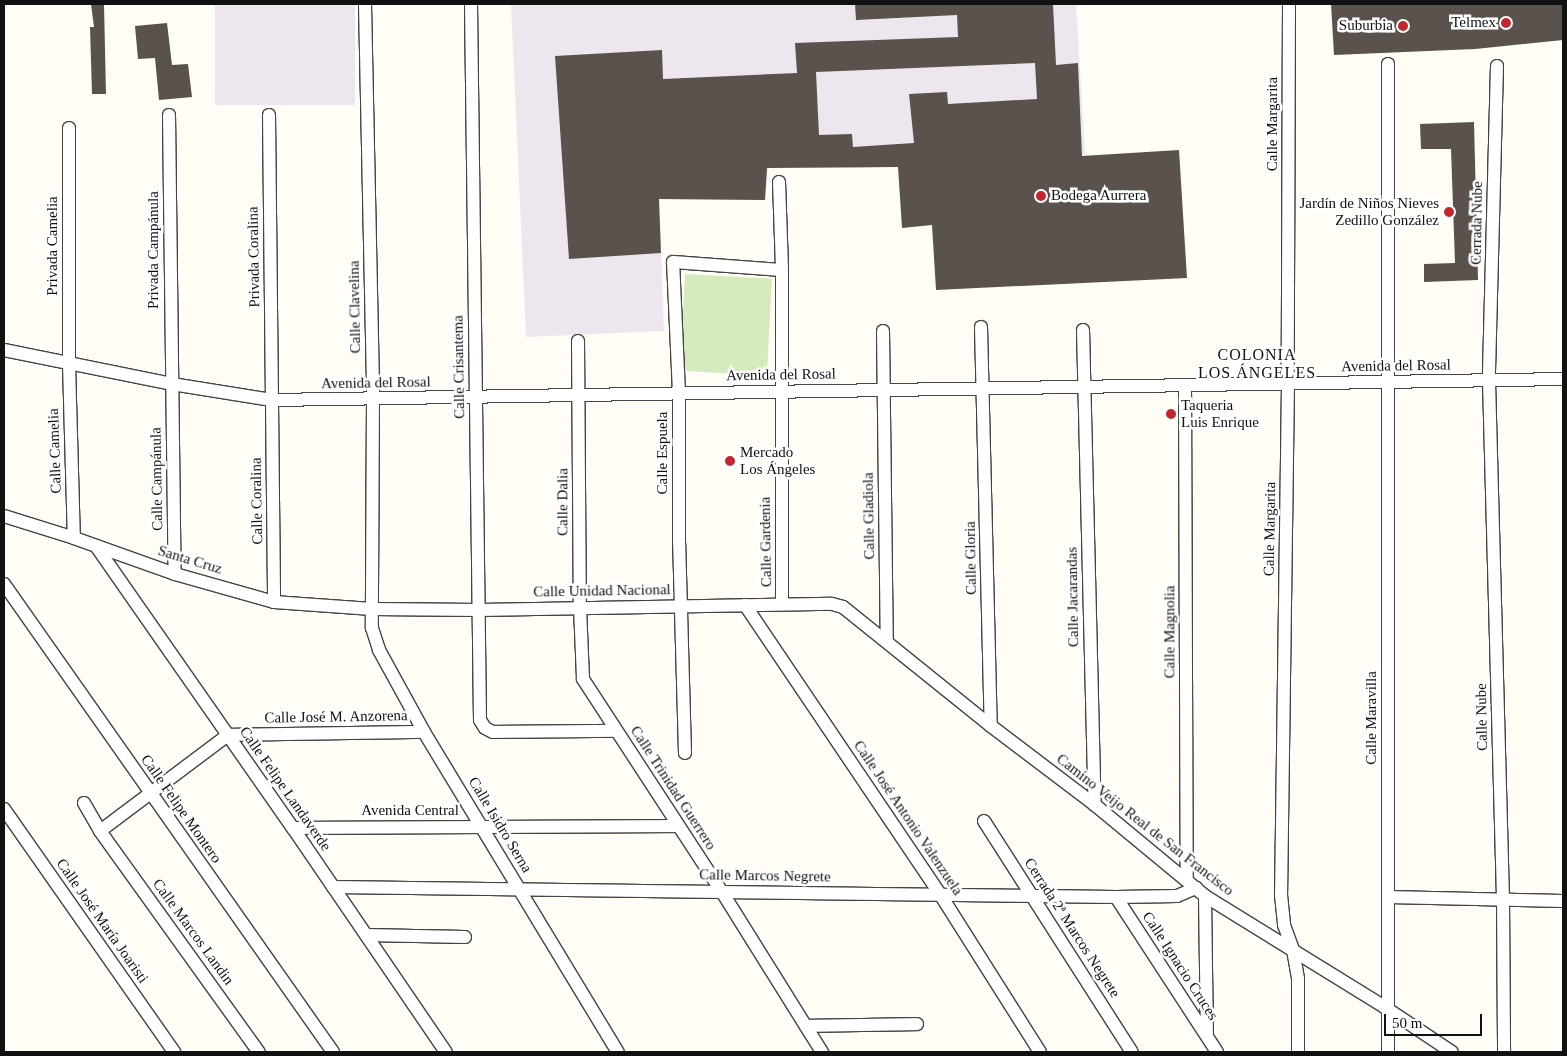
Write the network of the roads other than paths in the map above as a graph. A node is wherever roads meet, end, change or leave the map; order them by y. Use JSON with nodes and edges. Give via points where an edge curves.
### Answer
{"nodes":[{"id":1,"x":365,"y":4,"type":"edge"},
{"id":2,"x":471,"y":4,"type":"edge"},
{"id":3,"x":1289,"y":4,"type":"edge"},
{"id":4,"x":1388,"y":64,"type":"dead end"},
{"id":5,"x":1497,"y":66,"type":"dead end"},
{"id":6,"x":269,"y":115,"type":"dead end"},
{"id":7,"x":169,"y":116,"type":"dead end"},
{"id":8,"x":69,"y":128,"type":"dead end"},
{"id":9,"x":779,"y":182,"type":"dead end"},
{"id":10,"x":782,"y":270,"type":"junction"},
{"id":11,"x":981,"y":327,"type":"dead end"},
{"id":12,"x":1084,"y":330,"type":"dead end"},
{"id":13,"x":883,"y":331,"type":"dead end"},
{"id":14,"x":578,"y":341,"type":"dead end"},
{"id":15,"x":4,"y":350,"type":"edge"},
{"id":16,"x":69,"y":364,"type":"junction"},
{"id":17,"x":1563,"y":380,"type":"edge"},
{"id":18,"x":1489,"y":381,"type":"junction"},
{"id":19,"x":1388,"y":383,"type":"junction"},
{"id":20,"x":172,"y":384,"type":"junction"},
{"id":21,"x":1288,"y":384,"type":"junction"},
{"id":22,"x":1185,"y":385,"type":"junction"},
{"id":23,"x":1084,"y":387,"type":"junction"},
{"id":24,"x":983,"y":388,"type":"junction"},
{"id":25,"x":883,"y":389,"type":"junction"},
{"id":26,"x":780,"y":391,"type":"junction"},
{"id":27,"x":679,"y":393,"type":"junction"},
{"id":28,"x":579,"y":396,"type":"junction"},
{"id":29,"x":476,"y":397,"type":"junction"},
{"id":30,"x":373,"y":399,"type":"junction"},
{"id":31,"x":272,"y":400,"type":"junction"},
{"id":32,"x":4,"y":516,"type":"edge"},
{"id":33,"x":74,"y":538,"type":"junction"},
{"id":34,"x":96,"y":546,"type":"junction"},
{"id":35,"x":175,"y":574,"type":"junction"},
{"id":36,"x":4,"y":584,"type":"edge"},
{"id":37,"x":274,"y":602,"type":"junction"},
{"id":38,"x":782,"y":604,"type":"junction"},
{"id":39,"x":832,"y":604,"type":"joint"},
{"id":40,"x":745,"y":605,"type":"junction"},
{"id":41,"x":681,"y":606,"type":"junction"},
{"id":42,"x":580,"y":607,"type":"junction"},
{"id":43,"x":372,"y":609,"type":"junction"},
{"id":44,"x":479,"y":610,"type":"junction"},
{"id":45,"x":887,"y":641,"type":"junction"},
{"id":46,"x":991,"y":726,"type":"junction"},
{"id":47,"x":424,"y":732,"type":"junction"},
{"id":48,"x":616,"y":732,"type":"junction"},
{"id":49,"x":228,"y":735,"type":"junction"},
{"id":50,"x":686,"y":754,"type":"dead end"},
{"id":51,"x":150,"y":794,"type":"junction"},
{"id":52,"x":84,"y":803,"type":"dead end"},
{"id":53,"x":1095,"y":806,"type":"junction"},
{"id":54,"x":4,"y":809,"type":"edge"},
{"id":55,"x":984,"y":820,"type":"dead end"},
{"id":56,"x":677,"y":826,"type":"junction"},
{"id":57,"x":483,"y":827,"type":"junction"},
{"id":58,"x":293,"y":828,"type":"junction"},
{"id":59,"x":100,"y":830,"type":"junction"},
{"id":60,"x":332,"y":887,"type":"junction"},
{"id":61,"x":1196,"y":888,"type":"junction"},
{"id":62,"x":520,"y":889,"type":"junction"},
{"id":63,"x":722,"y":892,"type":"junction"},
{"id":64,"x":940,"y":894,"type":"junction"},
{"id":65,"x":1032,"y":896,"type":"junction"},
{"id":66,"x":1116,"y":897,"type":"junction"},
{"id":67,"x":1388,"y":897,"type":"junction"},
{"id":68,"x":1503,"y":900,"type":"junction"},
{"id":69,"x":1563,"y":901,"type":"edge"},
{"id":70,"x":366,"y":935,"type":"junction"},
{"id":71,"x":465,"y":938,"type":"dead end"},
{"id":72,"x":1293,"y":950,"type":"junction"},
{"id":73,"x":1386,"y":1008,"type":"junction"},
{"id":74,"x":917,"y":1024,"type":"dead end"},
{"id":75,"x":806,"y":1026,"type":"junction"},
{"id":76,"x":1207,"y":1036,"type":"junction"},
{"id":77,"x":174,"y":1052,"type":"edge"},
{"id":78,"x":259,"y":1052,"type":"edge"},
{"id":79,"x":333,"y":1052,"type":"edge"},
{"id":80,"x":446,"y":1052,"type":"edge"},
{"id":81,"x":618,"y":1052,"type":"edge"},
{"id":82,"x":822,"y":1052,"type":"edge"},
{"id":83,"x":1040,"y":1052,"type":"edge"},
{"id":84,"x":1132,"y":1052,"type":"edge"},
{"id":85,"x":1217,"y":1052,"type":"edge"},
{"id":86,"x":1298,"y":1052,"type":"edge"},
{"id":87,"x":1388,"y":1052,"type":"edge"},
{"id":88,"x":1452,"y":1052,"type":"edge"},
{"id":89,"x":1504,"y":1052,"type":"edge"}],
"edges":[{"from":1,"to":30,"type":"street","name":"Calle Clavelina"},
{"from":2,"to":29,"type":"street","name":"Calle Crisantema"},
{"from":3,"to":21,"type":"street","name":"Calle Margarita"},
{"from":4,"to":19,"type":"street","name":"Calle Maravilla"},
{"from":5,"to":18,"type":"street","name":"Cerrada Nube"},
{"from":6,"to":31,"type":"street","name":"Privada Coralina"},
{"from":7,"to":20,"type":"street","name":"Privada Campánula"},
{"from":8,"to":16,"type":"street","name":"Privada Camelia"},
{"from":9,"to":10,"type":"street","name":"Calle Gardenia"},
{"from":10,"to":26,"type":"street","name":"Calle Gardenia"},
{"from":10,"to":27,"type":"street","name":"Calle Espuela","via":[[673,262]]},
{"from":11,"to":24,"type":"street","name":"Calle Gloria"},
{"from":12,"to":23,"type":"street","name":"Calle Jacarandas"},
{"from":13,"to":25,"type":"street","name":"Calle Gladiola"},
{"from":14,"to":28,"type":"street","name":"Calle Dalia"},
{"from":15,"to":16,"type":"street","name":"Avenida del Rosal"},
{"from":16,"to":20,"type":"street","name":"Avenida del Rosal"},
{"from":16,"to":33,"type":"street","name":"Calle Camelia"},
{"from":17,"to":18,"type":"street","name":"Avenida del Rosal"},
{"from":18,"to":19,"type":"street","name":"Avenida del Rosal"},
{"from":18,"to":68,"type":"street","name":"Calle Nube"},
{"from":19,"to":21,"type":"street","name":"Avenida del Rosal"},
{"from":19,"to":67,"type":"street","name":"Calle Maravilla"},
{"from":20,"to":31,"type":"street","name":"Avenida del Rosal"},
{"from":20,"to":35,"type":"street","name":"Calle Campánula"},
{"from":21,"to":22,"type":"street","name":"Avenida del Rosal"},
{"from":21,"to":72,"type":"street","name":"Calle Margarita","via":[[1281,895],[1284,925]]},
{"from":22,"to":23,"type":"street","name":"Avenida del Rosal"},
{"from":22,"to":61,"type":"street","name":"Calle Magnolia"},
{"from":23,"to":24,"type":"street","name":"Avenida del Rosal"},
{"from":23,"to":53,"type":"street","name":"Calle Jacarandas"},
{"from":24,"to":25,"type":"street","name":"Avenida del Rosal"},
{"from":24,"to":46,"type":"street","name":"Calle Gloria"},
{"from":25,"to":26,"type":"street","name":"Avenida del Rosal"},
{"from":25,"to":45,"type":"street","name":"Calle Gladiola"},
{"from":26,"to":27,"type":"street","name":"Avenida del Rosal"},
{"from":26,"to":38,"type":"street","name":"Calle Gardenia"},
{"from":27,"to":28,"type":"street","name":"Avenida del Rosal"},
{"from":27,"to":41,"type":"street","name":"Calle Espuela"},
{"from":28,"to":29,"type":"street","name":"Avenida del Rosal"},
{"from":28,"to":42,"type":"street","name":"Calle Dalia"},
{"from":29,"to":30,"type":"street","name":"Avenida del Rosal"},
{"from":29,"to":44,"type":"street","name":"Calle Crisantema"},
{"from":30,"to":31,"type":"street","name":"Avenida del Rosal"},
{"from":30,"to":43,"type":"street","name":"Calle Clavelina"},
{"from":31,"to":37,"type":"street","name":"Calle Coralina"},
{"from":32,"to":33,"type":"street","name":"Santa Cruz"},
{"from":33,"to":34,"type":"street","name":"Santa Cruz"},
{"from":34,"to":35,"type":"street","name":"Santa Cruz"},
{"from":34,"to":49,"type":"street","name":"Calle Felipe Landaverde"},
{"from":35,"to":37,"type":"street","name":"Santa Cruz"},
{"from":36,"to":51,"type":"street","name":"Calle Felipe Montero"},
{"from":37,"to":43,"type":"street","name":"Santa Cruz"},
{"from":38,"to":39,"type":"street","name":"Calle Unidad Nacional"},
{"from":38,"to":40,"type":"street","name":"Calle Unidad Nacional"},
{"from":39,"to":45,"type":"street","name":"Camino Veijo Real de San Francisco","via":[[844,607]]},
{"from":40,"to":41,"type":"street","name":"Calle Unidad Nacional"},
{"from":40,"to":64,"type":"street","name":"Calle José Antonio Valenzuela"},
{"from":41,"to":42,"type":"street","name":"Calle Unidad Nacional"},
{"from":41,"to":50,"type":"street","name":"Calle Espuela"},
{"from":42,"to":44,"type":"street","name":"Calle Unidad Nacional"},
{"from":42,"to":48,"type":"street","name":"Calle Trinidad Guerrero","via":[[583,679]]},
{"from":43,"to":44,"type":"street","name":"Calle Unidad Nacional"},
{"from":43,"to":47,"type":"street","name":"Calle Isidro Serna","via":[[372,628],[379,650]]},
{"from":44,"to":48,"type":"street","name":"Calle Crisantema","via":[[480,720],[485,728],[493,732]]},
{"from":45,"to":46,"type":"street","name":"Camino Veijo Real de San Francisco"},
{"from":46,"to":53,"type":"street","name":"Camino Veijo Real de San Francisco"},
{"from":47,"to":49,"type":"street","name":"Calle José M. Anzorena"},
{"from":47,"to":57,"type":"street","name":"Calle Isidro Serna"},
{"from":48,"to":56,"type":"street","name":"Calle Trinidad Guerrero"},
{"from":49,"to":51,"type":"street"},
{"from":49,"to":58,"type":"street","name":"Calle Felipe Landaverde"},
{"from":51,"to":59,"type":"street"},
{"from":51,"to":79,"type":"street","name":"Calle Felipe Montero"},
{"from":52,"to":59,"type":"street","name":"Calle Marcos Landin"},
{"from":53,"to":61,"type":"street","name":"Camino Veijo Real de San Francisco"},
{"from":54,"to":77,"type":"street","name":"Calle José María Joaristi"},
{"from":55,"to":65,"type":"street","name":"Cerrada 2ª Marcos Negrete"},
{"from":56,"to":57,"type":"street","name":"Avenida Central"},
{"from":56,"to":63,"type":"street","name":"Calle Trinidad Guerrero"},
{"from":57,"to":58,"type":"street","name":"Avenida Central"},
{"from":57,"to":62,"type":"street","name":"Calle Isidro Serna"},
{"from":58,"to":60,"type":"street","name":"Calle Felipe Landaverde"},
{"from":59,"to":78,"type":"street","name":"Calle Marcos Landin"},
{"from":60,"to":62,"type":"street","name":"Calle Marcos Negrete"},
{"from":60,"to":70,"type":"street","name":"Calle Felipe Landaverde"},
{"from":61,"to":66,"type":"street","name":"Calle Marcos Negrete","via":[[1177,896]]},
{"from":61,"to":72,"type":"street","name":"Camino Veijo Real de San Francisco"},
{"from":61,"to":76,"type":"street","name":"Calle Magnolia"},
{"from":62,"to":63,"type":"street","name":"Calle Marcos Negrete"},
{"from":62,"to":81,"type":"street","name":"Calle Isidro Serna"},
{"from":63,"to":64,"type":"street","name":"Calle Marcos Negrete"},
{"from":63,"to":75,"type":"street","name":"Calle Trinidad Guerrero"},
{"from":64,"to":65,"type":"street","name":"Calle Marcos Negrete"},
{"from":64,"to":83,"type":"street","name":"Calle José Antonio Valenzuela"},
{"from":65,"to":66,"type":"street","name":"Calle Marcos Negrete"},
{"from":65,"to":84,"type":"street","name":"Cerrada 2ª Marcos Negrete"},
{"from":66,"to":76,"type":"street","name":"Calle Ignacio Cruces"},
{"from":67,"to":68,"type":"street"},
{"from":67,"to":73,"type":"street","name":"Calle Maravilla"},
{"from":68,"to":69,"type":"street"},
{"from":68,"to":89,"type":"street","name":"Calle Nube"},
{"from":70,"to":71,"type":"street"},
{"from":70,"to":80,"type":"street","name":"Calle Felipe Landaverde"},
{"from":72,"to":73,"type":"street","name":"Camino Veijo Real de San Francisco"},
{"from":72,"to":86,"type":"street","name":"Calle Margarita","via":[[1298,979]]},
{"from":73,"to":87,"type":"street","name":"Calle Maravilla"},
{"from":73,"to":88,"type":"street","name":"Camino Veijo Real de San Francisco"},
{"from":74,"to":75,"type":"street"},
{"from":75,"to":82,"type":"street","name":"Calle Trinidad Guerrero"},
{"from":76,"to":85,"type":"street","name":"Calle Ignacio Cruces"}]}
